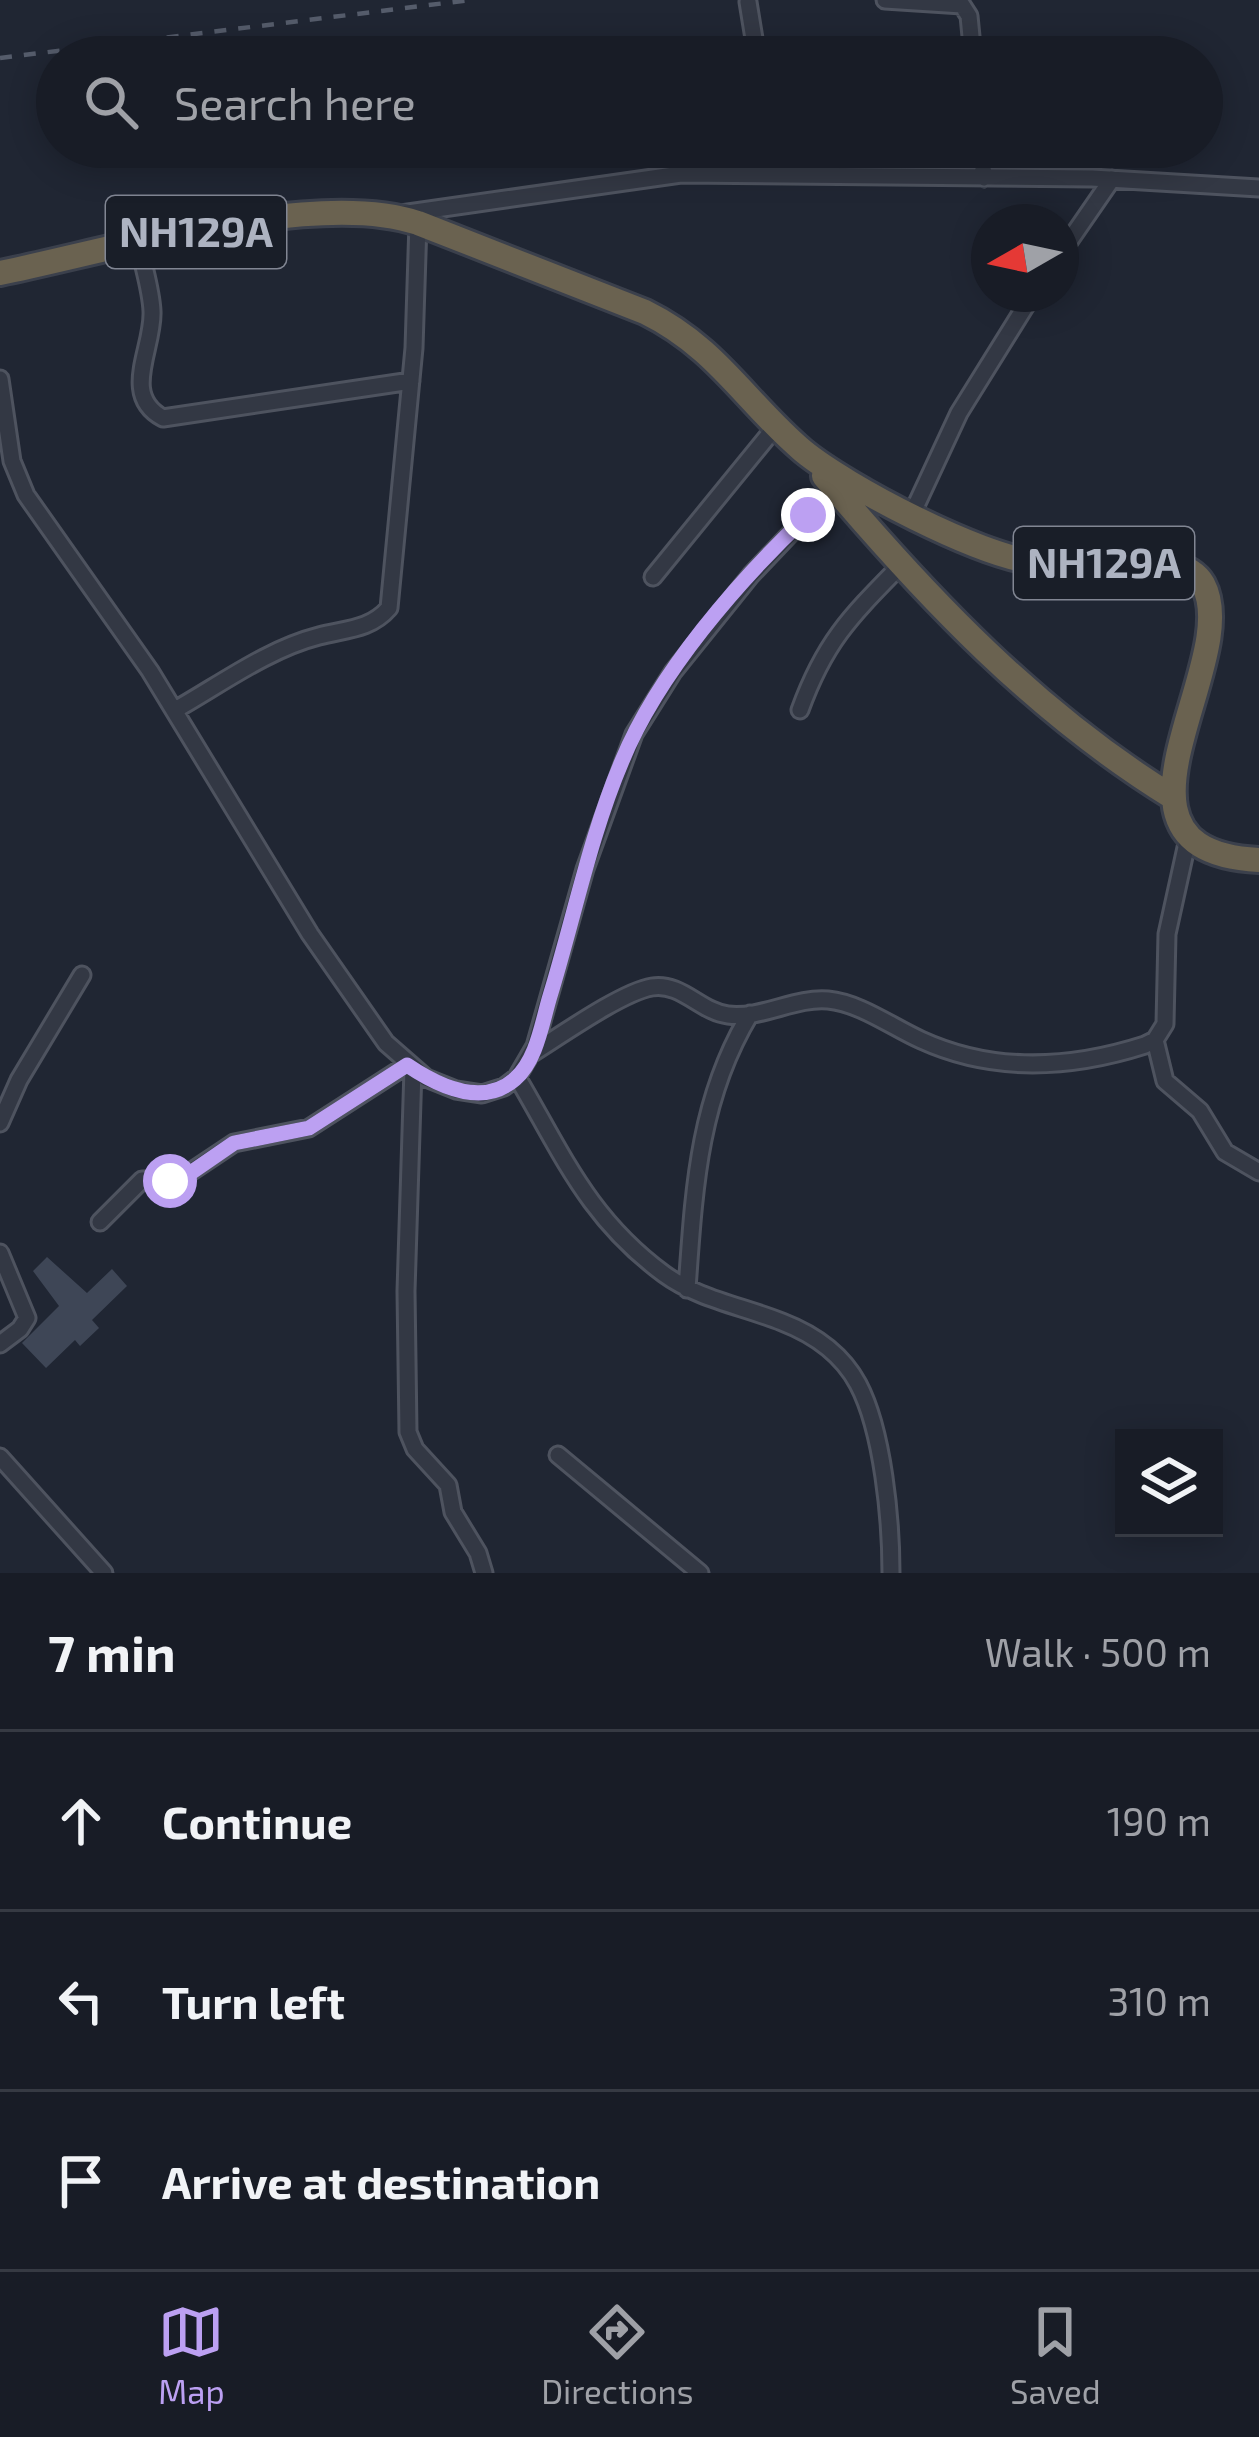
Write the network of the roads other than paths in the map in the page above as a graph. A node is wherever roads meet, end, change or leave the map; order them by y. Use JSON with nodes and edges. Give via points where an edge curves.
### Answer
{"nodes":[{"id":1,"x":885,"y":0,"type":"edge"},
{"id":2,"x":748,"y":2,"type":"edge"},
{"id":3,"x":754,"y":36,"type":"edge"},
{"id":4,"x":971,"y":36,"type":"edge"},
{"id":5,"x":785,"y":168,"type":"edge"},
{"id":6,"x":983,"y":168,"type":"edge"},
{"id":7,"x":787,"y":174,"type":"junction"},
{"id":8,"x":984,"y":178,"type":"junction"},
{"id":9,"x":1112,"y":179,"type":"junction"},
{"id":10,"x":1259,"y":188,"type":"edge"},
{"id":11,"x":406,"y":219,"type":"junction"},
{"id":12,"x":1079,"y":227,"type":"edge"},
{"id":13,"x":139,"y":244,"type":"junction"},
{"id":14,"x":0,"y":273,"type":"edge"},
{"id":15,"x":1022,"y":312,"type":"edge"},
{"id":16,"x":0,"y":379,"type":"edge"},
{"id":17,"x":411,"y":381,"type":"junction"},
{"id":18,"x":777,"y":425,"type":"junction"},
{"id":19,"x":805,"y":452,"type":"junction"},
{"id":20,"x":9,"y":477,"type":"edge"},
{"id":21,"x":840,"y":495,"type":"junction"},
{"id":22,"x":913,"y":514,"type":"junction"},
{"id":23,"x":901,"y":565,"type":"junction"},
{"id":24,"x":653,"y":577,"type":"dead end"},
{"id":25,"x":175,"y":710,"type":"junction"},
{"id":26,"x":800,"y":710,"type":"dead end"},
{"id":27,"x":1174,"y":798,"type":"junction"},
{"id":28,"x":1189,"y":834,"type":"junction"},
{"id":29,"x":1259,"y":860,"type":"edge"},
{"id":30,"x":82,"y":975,"type":"dead end"},
{"id":31,"x":750,"y":1014,"type":"junction"},
{"id":32,"x":1155,"y":1040,"type":"junction"},
{"id":33,"x":532,"y":1054,"type":"junction"},
{"id":34,"x":410,"y":1067,"type":"junction"},
{"id":35,"x":518,"y":1077,"type":"junction"},
{"id":36,"x":0,"y":1123,"type":"edge"},
{"id":37,"x":1259,"y":1172,"type":"edge"},
{"id":38,"x":100,"y":1222,"type":"dead end"},
{"id":39,"x":0,"y":1253,"type":"edge"},
{"id":40,"x":687,"y":1289,"type":"junction"},
{"id":41,"x":0,"y":1344,"type":"edge"},
{"id":42,"x":558,"y":1455,"type":"dead end"},
{"id":43,"x":0,"y":1457,"type":"edge"},
{"id":44,"x":104,"y":1573,"type":"edge"},
{"id":45,"x":484,"y":1573,"type":"edge"},
{"id":46,"x":700,"y":1573,"type":"edge"},
{"id":47,"x":891,"y":1573,"type":"edge"}],
"edges":[{"from":1,"to":4,"type":"street","via":[[962,5]]},
{"from":2,"to":3,"type":"street"},
{"from":5,"to":7,"type":"street"},
{"from":6,"to":8,"type":"street"},
{"from":7,"to":8,"type":"street"},
{"from":7,"to":11,"type":"street","via":[[617,181]]},
{"from":8,"to":9,"type":"street"},
{"from":9,"to":10,"type":"street"},
{"from":9,"to":12,"type":"street"},
{"from":11,"to":13,"type":"highway","number":"NH129A","via":[[310,214]]},
{"from":11,"to":17,"type":"street"},
{"from":11,"to":18,"type":"highway","number":"NH129A","via":[[670,324],[712,355]]},
{"from":13,"to":14,"type":"highway","number":"NH129A"},
{"from":13,"to":17,"type":"street","via":[[152,309],[140,388],[153,413],[163,418]]},
{"from":15,"to":22,"type":"street","via":[[959,413]]},
{"from":16,"to":20,"type":"street"},
{"from":17,"to":25,"type":"street","via":[[389,608],[356,629],[280,650]]},
{"from":18,"to":19,"type":"highway","number":"NH129A"},
{"from":18,"to":24,"type":"street"},
{"from":19,"to":21,"type":"highway","number":"NH129A"},
{"from":19,"to":22,"type":"highway","number":"NH129A"},
{"from":20,"to":25,"type":"street"},
{"from":21,"to":23,"type":"highway","number":"NH129A"},
{"from":21,"to":33,"type":"street","via":[[808,515],[751,575],[634,734]]},
{"from":22,"to":27,"type":"highway","number":"NH129A","via":[[1008,558],[1173,563],[1192,571],[1209,618]]},
{"from":23,"to":26,"type":"street","via":[[832,639]]},
{"from":23,"to":27,"type":"highway","number":"NH129A","via":[[997,663],[1108,758]]},
{"from":25,"to":34,"type":"street","via":[[310,934]]},
{"from":27,"to":28,"type":"highway"},
{"from":28,"to":29,"type":"highway","via":[[1212,854]]},
{"from":28,"to":32,"type":"street","via":[[1167,934],[1166,1024]]},
{"from":30,"to":36,"type":"street"},
{"from":31,"to":32,"type":"street","via":[[829,1000],[958,1054],[1012,1065],[1091,1058]]},
{"from":31,"to":33,"type":"street","via":[[722,1015],[652,987]]},
{"from":31,"to":40,"type":"street","via":[[720,1068],[706,1117]]},
{"from":32,"to":37,"type":"street","via":[[1165,1081],[1200,1111],[1225,1152]]},
{"from":33,"to":35,"type":"street"},
{"from":34,"to":35,"type":"street","via":[[482,1094]]},
{"from":34,"to":38,"type":"street","via":[[309,1128],[234,1143],[180,1180],[142,1180]]},
{"from":34,"to":45,"type":"street","via":[[408,1432],[448,1485]]},
{"from":35,"to":40,"type":"street","via":[[598,1214]]},
{"from":39,"to":41,"type":"street","via":[[27,1318]]},
{"from":40,"to":47,"type":"street","via":[[806,1333],[852,1374],[884,1475]]},
{"from":42,"to":46,"type":"street"},
{"from":43,"to":44,"type":"street"}]}
